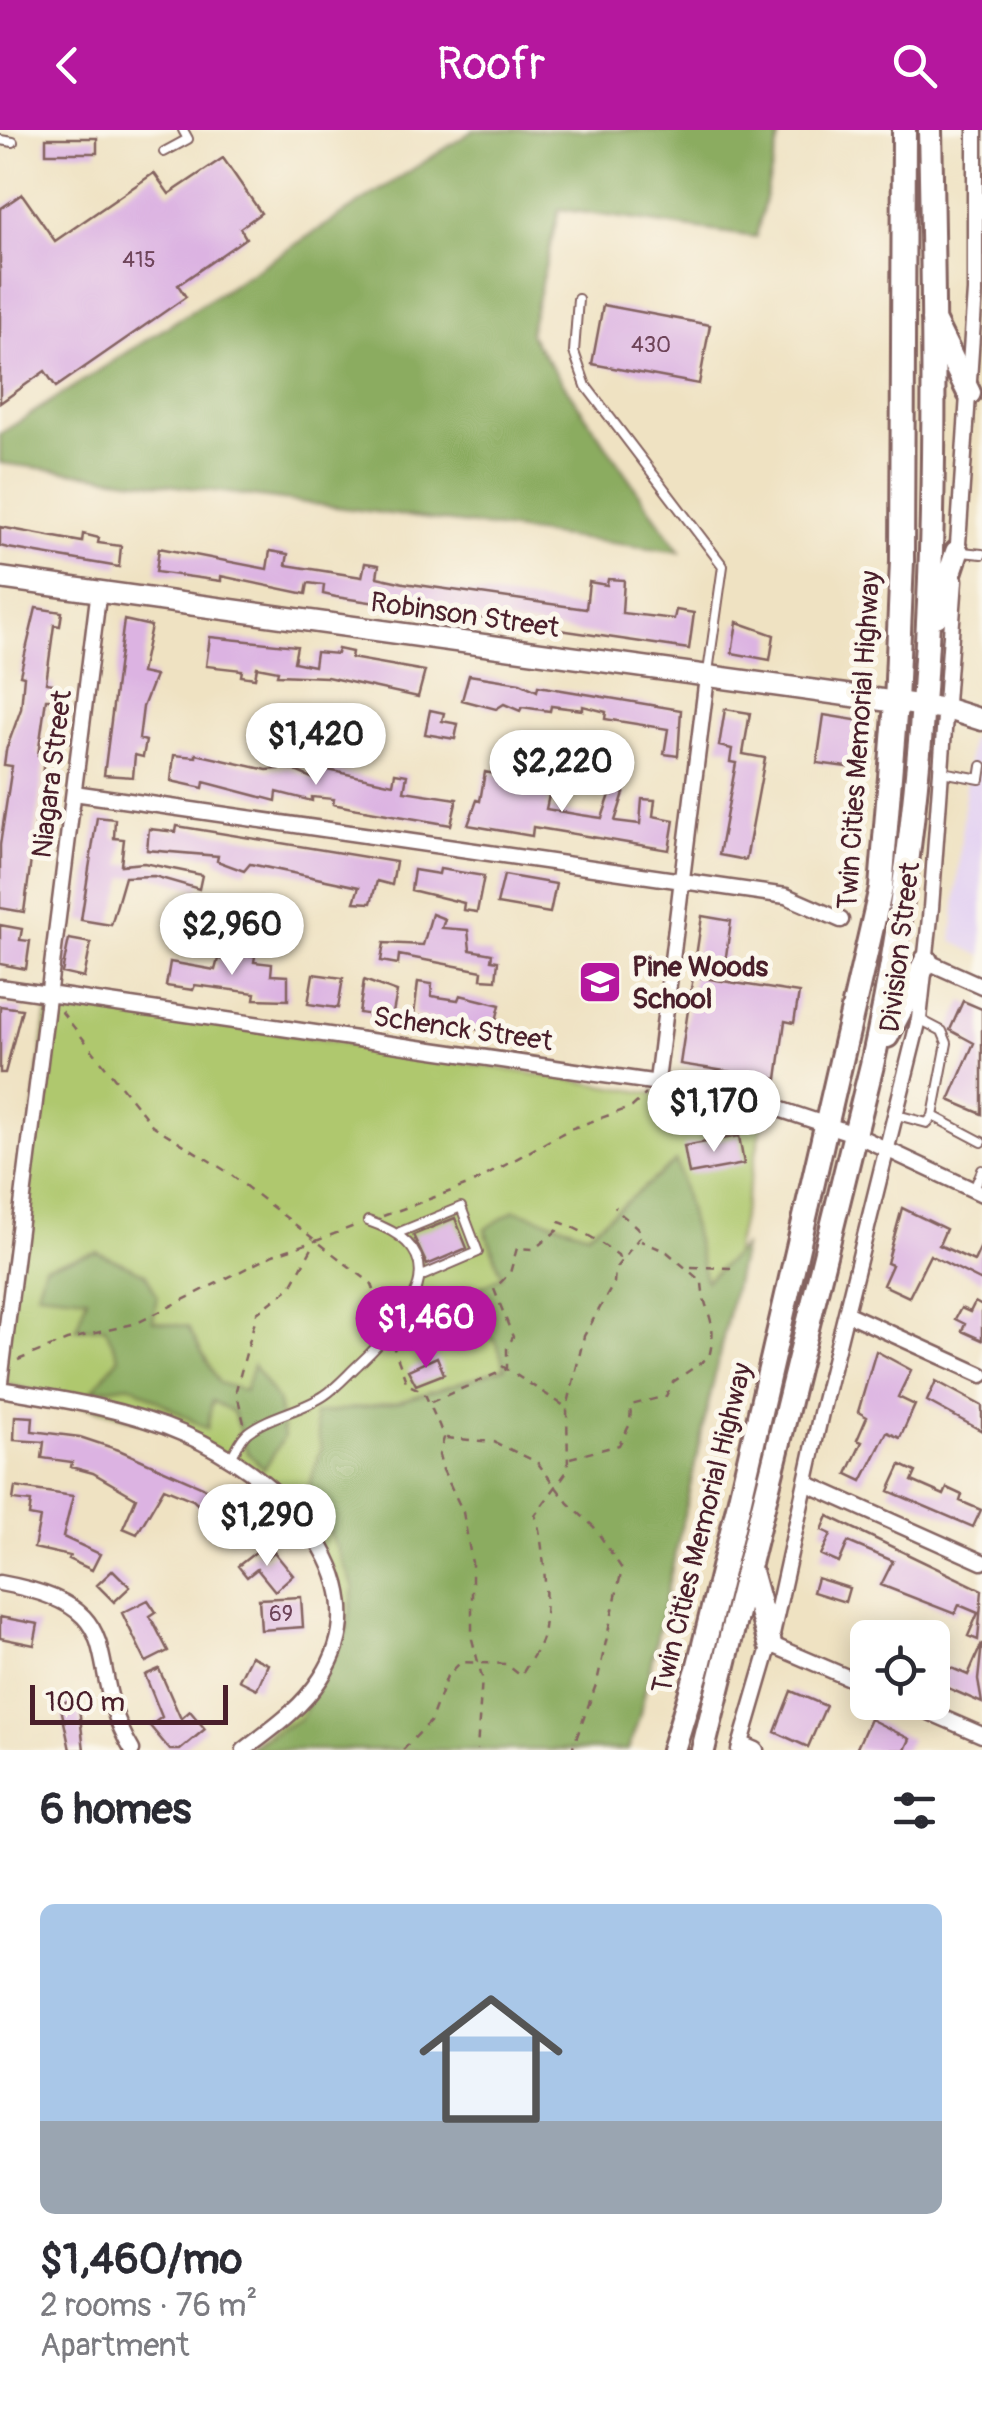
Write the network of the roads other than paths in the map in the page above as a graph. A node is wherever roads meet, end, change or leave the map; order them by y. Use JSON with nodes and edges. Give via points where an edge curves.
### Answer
{"nodes":[{"id":1,"x":182,"y":130,"type":"edge"},
{"id":2,"x":904,"y":130,"type":"edge"},
{"id":3,"x":930,"y":130,"type":"edge"},
{"id":4,"x":975,"y":130,"type":"edge"},
{"id":5,"x":0,"y":140,"type":"edge"},
{"id":6,"x":13,"y":142,"type":"dead end"},
{"id":7,"x":164,"y":152,"type":"dead end"},
{"id":8,"x":578,"y":299,"type":"dead end"},
{"id":9,"x":931,"y":316,"type":"junction"},
{"id":10,"x":969,"y":394,"type":"junction"},
{"id":11,"x":958,"y":552,"type":"junction"},
{"id":12,"x":982,"y":554,"type":"edge"},
{"id":13,"x":0,"y":578,"type":"edge"},
{"id":14,"x":99,"y":589,"type":"junction"},
{"id":15,"x":926,"y":653,"type":"junction"},
{"id":16,"x":707,"y":676,"type":"junction"},
{"id":17,"x":896,"y":703,"type":"junction"},
{"id":18,"x":922,"y":706,"type":"junction"},
{"id":19,"x":946,"y":709,"type":"junction"},
{"id":20,"x":982,"y":720,"type":"edge"},
{"id":21,"x":982,"y":766,"type":"edge"},
{"id":22,"x":942,"y":772,"type":"junction"},
{"id":23,"x":74,"y":793,"type":"junction"},
{"id":24,"x":683,"y":880,"type":"junction"},
{"id":25,"x":841,"y":920,"type":"dead end"},
{"id":26,"x":926,"y":960,"type":"junction"},
{"id":27,"x":982,"y":986,"type":"edge"},
{"id":28,"x":0,"y":987,"type":"edge"},
{"id":29,"x":49,"y":994,"type":"junction"},
{"id":30,"x":918,"y":1019,"type":"junction"},
{"id":31,"x":872,"y":1066,"type":"junction"},
{"id":32,"x":656,"y":1081,"type":"junction"},
{"id":33,"x":897,"y":1115,"type":"junction"},
{"id":34,"x":933,"y":1116,"type":"junction"},
{"id":35,"x":828,"y":1124,"type":"junction"},
{"id":36,"x":854,"y":1134,"type":"junction"},
{"id":37,"x":982,"y":1142,"type":"edge"},
{"id":38,"x":888,"y":1150,"type":"junction"},
{"id":39,"x":982,"y":1170,"type":"edge"},
{"id":40,"x":978,"y":1192,"type":"edge"},
{"id":41,"x":368,"y":1221,"type":"dead end"},
{"id":42,"x":400,"y":1232,"type":"junction"},
{"id":43,"x":422,"y":1276,"type":"junction"},
{"id":44,"x":848,"y":1314,"type":"junction"},
{"id":45,"x":1,"y":1374,"type":"edge"},
{"id":46,"x":982,"y":1375,"type":"edge"},
{"id":47,"x":0,"y":1389,"type":"edge"},
{"id":48,"x":231,"y":1458,"type":"junction"},
{"id":49,"x":808,"y":1484,"type":"junction"},
{"id":50,"x":982,"y":1562,"type":"edge"},
{"id":51,"x":750,"y":1573,"type":"junction"},
{"id":52,"x":0,"y":1582,"type":"edge"},
{"id":53,"x":770,"y":1644,"type":"junction"},
{"id":54,"x":850,"y":1678,"type":"edge"},
{"id":55,"x":946,"y":1720,"type":"edge"},
{"id":56,"x":982,"y":1736,"type":"edge"},
{"id":57,"x":746,"y":1748,"type":"edge"},
{"id":58,"x":132,"y":1750,"type":"edge"},
{"id":59,"x":244,"y":1750,"type":"edge"},
{"id":60,"x":673,"y":1750,"type":"edge"},
{"id":61,"x":703,"y":1750,"type":"edge"}],
"edges":[{"from":1,"to":7,"type":"lane","via":[[188,139]]},
{"from":2,"to":17,"type":"main road","name":"Twin Cities Memorial Highway"},
{"from":3,"to":9,"type":"main road","name":"Twin Cities Memorial Highway"},
{"from":4,"to":10,"type":"street","name":"Division Street"},
{"from":5,"to":6,"type":"lane"},
{"from":8,"to":16,"type":"lane","via":[[574,352],[586,386],[723,566]]},
{"from":9,"to":10,"type":"main road"},
{"from":9,"to":15,"type":"main road","name":"Twin Cities Memorial Highway"},
{"from":10,"to":11,"type":"street","name":"Division Street"},
{"from":11,"to":12,"type":"lane"},
{"from":11,"to":15,"type":"main road"},
{"from":11,"to":19,"type":"street","name":"Division Street"},
{"from":13,"to":14,"type":"street","name":"Robinson Street"},
{"from":14,"to":16,"type":"street","name":"Robinson Street"},
{"from":14,"to":23,"type":"street","name":"Niagara Street"},
{"from":15,"to":18,"type":"main road","name":"Twin Cities Memorial Highway"},
{"from":16,"to":17,"type":"street","name":"Robinson Street"},
{"from":16,"to":24,"type":"street"},
{"from":17,"to":18,"type":"street","name":"Robinson Street"},
{"from":17,"to":35,"type":"main road","name":"Twin Cities Memorial Highway","via":[[881,888]]},
{"from":18,"to":19,"type":"street","name":"Robinson Street"},
{"from":18,"to":31,"type":"main road","name":"Twin Cities Memorial Highway","via":[[909,870]]},
{"from":19,"to":20,"type":"street","name":"Robinson Street"},
{"from":19,"to":22,"type":"street","name":"Division Street"},
{"from":21,"to":22,"type":"lane","via":[[980,778]]},
{"from":22,"to":26,"type":"street","name":"Division Street"},
{"from":23,"to":24,"type":"street"},
{"from":23,"to":29,"type":"street","name":"Niagara Street"},
{"from":24,"to":25,"type":"street","via":[[786,896]]},
{"from":24,"to":32,"type":"street"},
{"from":26,"to":27,"type":"street"},
{"from":26,"to":30,"type":"street","name":"Division Street"},
{"from":26,"to":31,"type":"main road"},
{"from":28,"to":29,"type":"street","name":"Schenck Street"},
{"from":29,"to":32,"type":"street","name":"Schenck Street"},
{"from":29,"to":45,"type":"street","name":"Niagara Street"},
{"from":30,"to":33,"type":"street","name":"Division Street"},
{"from":30,"to":34,"type":"lane","via":[[942,1031],[947,1043]]},
{"from":31,"to":36,"type":"main road","name":"Twin Cities Memorial Highway"},
{"from":32,"to":35,"type":"street","name":"Schenck Street","via":[[734,1094]]},
{"from":33,"to":34,"type":"lane","via":[[928,1123]]},
{"from":33,"to":38,"type":"street","name":"Division Street"},
{"from":34,"to":37,"type":"lane"},
{"from":35,"to":36,"type":"street","name":"Schenck Street"},
{"from":35,"to":60,"type":"main road","name":"Twin Cities Memorial Highway"},
{"from":36,"to":38,"type":"street","name":"Schenck Street"},
{"from":36,"to":51,"type":"main road","name":"Twin Cities Memorial Highway"},
{"from":38,"to":40,"type":"street","name":"Schenck Street"},
{"from":38,"to":44,"type":"street","name":"Division Street"},
{"from":39,"to":40,"type":"lane"},
{"from":41,"to":42,"type":"lane"},
{"from":42,"to":43,"type":"lane"},
{"from":42,"to":43,"type":"lane","via":[[460,1207],[478,1252]]},
{"from":43,"to":48,"type":"lane","via":[[389,1336],[326,1395],[246,1433]]},
{"from":44,"to":46,"type":"street"},
{"from":44,"to":49,"type":"street","name":"Division Street"},
{"from":47,"to":48,"type":"street","via":[[132,1416]]},
{"from":48,"to":59,"type":"street","via":[[274,1488],[314,1532],[335,1578],[340,1631],[324,1675],[296,1711]]},
{"from":49,"to":50,"type":"street"},
{"from":49,"to":53,"type":"street","name":"Division Street"},
{"from":51,"to":53,"type":"main road"},
{"from":51,"to":61,"type":"main road","name":"Twin Cities Memorial Highway"},
{"from":52,"to":58,"type":"street","via":[[70,1603],[90,1624],[106,1661],[116,1724]]},
{"from":53,"to":54,"type":"street"},
{"from":53,"to":57,"type":"street","name":"Division Street"},
{"from":55,"to":56,"type":"street"}]}
